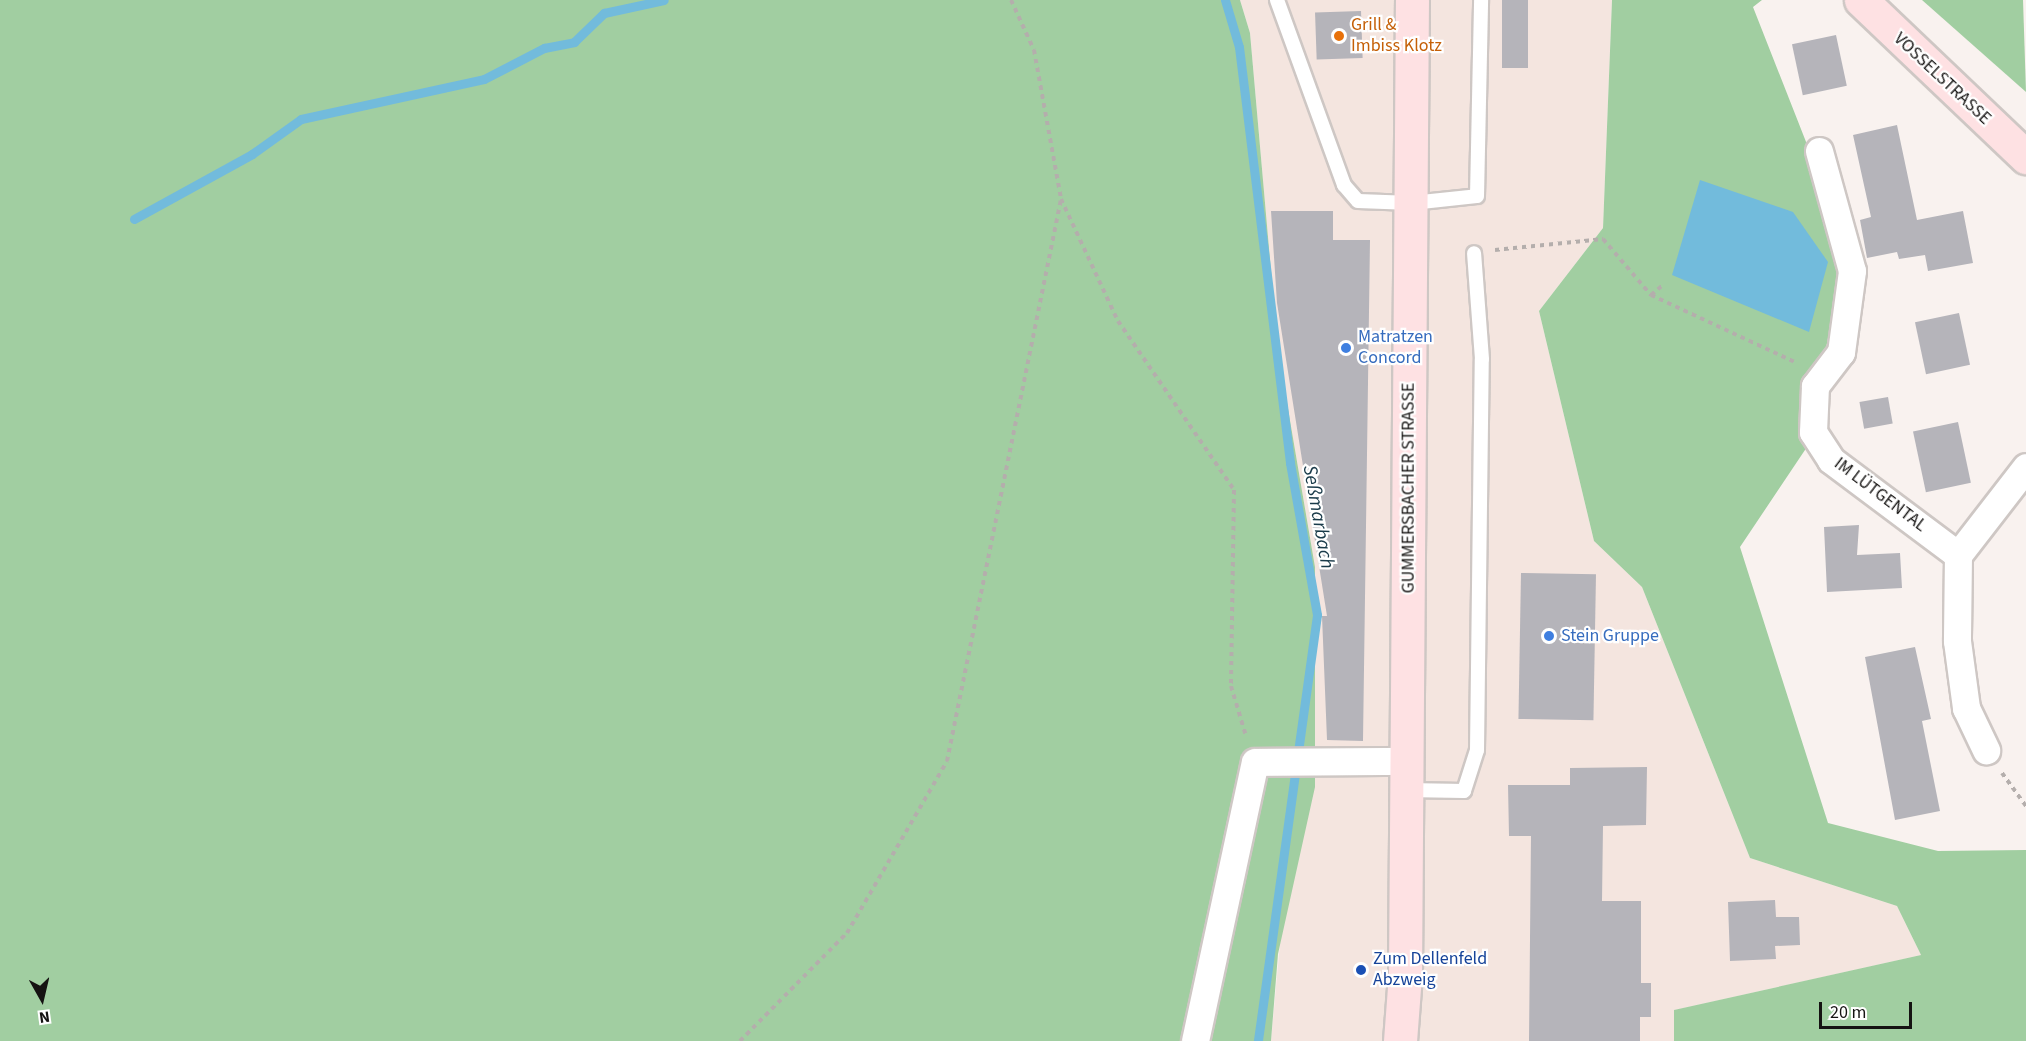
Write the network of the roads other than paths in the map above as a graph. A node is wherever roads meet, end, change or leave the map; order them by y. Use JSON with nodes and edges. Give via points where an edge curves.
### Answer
{"nodes":[{"id":1,"x":1277,"y":0,"type":"edge"},
{"id":2,"x":1412,"y":0,"type":"edge"},
{"id":3,"x":1481,"y":0,"type":"edge"},
{"id":4,"x":1861,"y":0,"type":"edge"},
{"id":5,"x":1819,"y":152,"type":"dead end"},
{"id":6,"x":2026,"y":157,"type":"edge"},
{"id":7,"x":1412,"y":203,"type":"junction"},
{"id":8,"x":1474,"y":253,"type":"road end"},
{"id":9,"x":2026,"y":467,"type":"edge"},
{"id":10,"x":1958,"y":555,"type":"junction"},
{"id":11,"x":1986,"y":750,"type":"road end"},
{"id":12,"x":1406,"y":776,"type":"junction"},
{"id":13,"x":1194,"y":1041,"type":"edge"},
{"id":14,"x":1400,"y":1041,"type":"edge"}],
"edges":[{"from":1,"to":7,"type":"lane","via":[[1344,185],[1358,201]]},
{"from":2,"to":7,"type":"main road","name":"GUMMERSBACHER STRASSE"},
{"from":3,"to":7,"type":"lane","via":[[1477,196]]},
{"from":4,"to":6,"type":"main road","name":"VOSSELSTRASSE"},
{"from":5,"to":10,"type":"street","name":"IM LÜTGENTAL","via":[[1852,271],[1840,352],[1815,386],[1814,432],[1832,460]]},
{"from":7,"to":12,"type":"main road","name":"GUMMERSBACHER STRASSE"},
{"from":8,"to":12,"type":"lane","via":[[1482,359],[1477,750],[1464,791]]},
{"from":9,"to":10,"type":"street"},
{"from":10,"to":11,"type":"street","via":[[1957,641],[1966,708]]},
{"from":12,"to":13,"type":"street","via":[[1333,763],[1255,762]]},
{"from":12,"to":14,"type":"main road","name":"GUMMERSBACHER STRASSE"}]}
